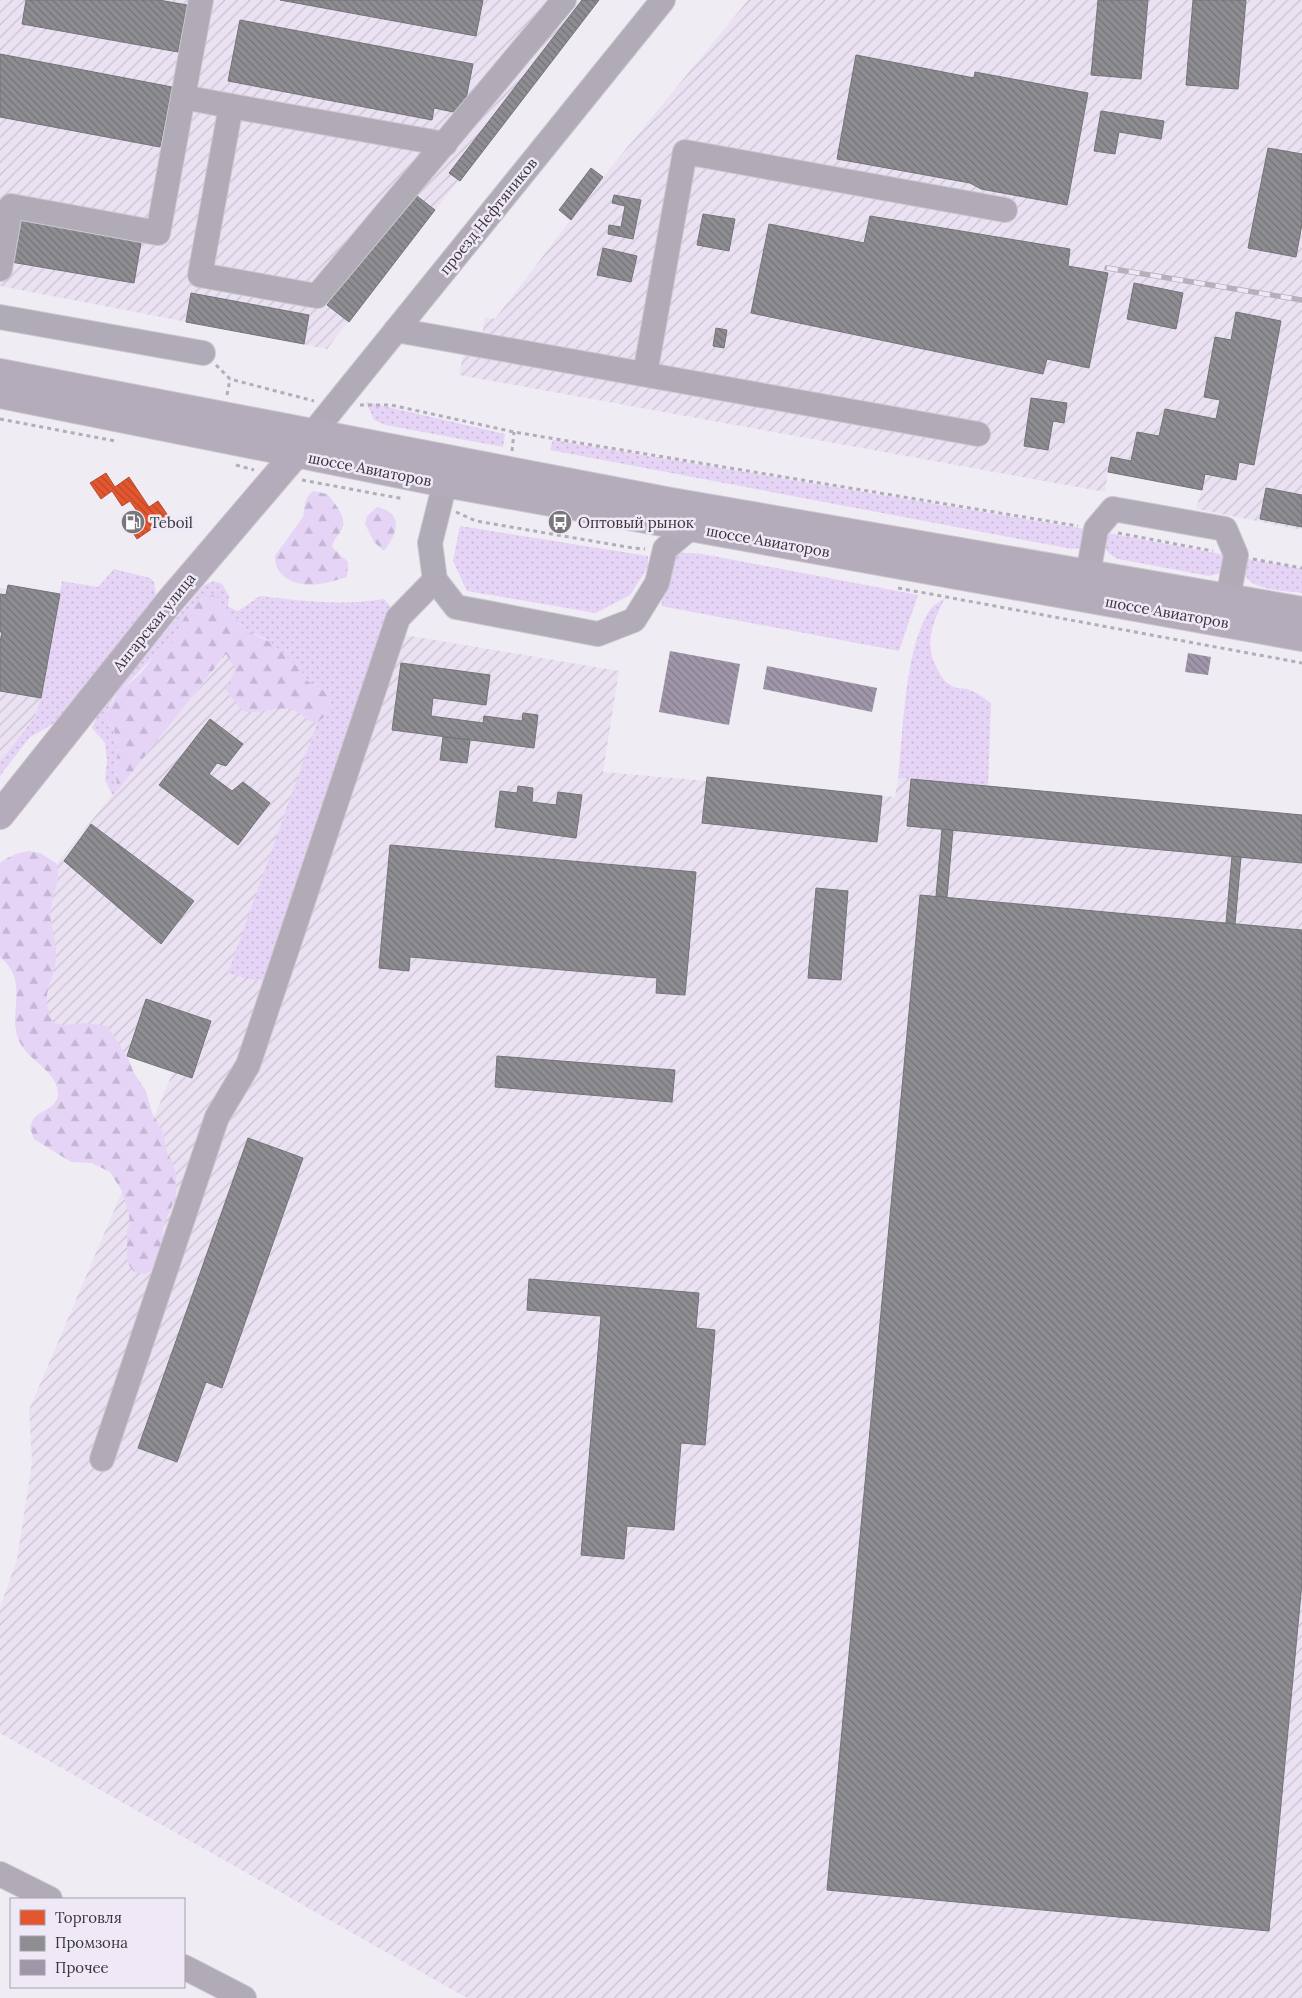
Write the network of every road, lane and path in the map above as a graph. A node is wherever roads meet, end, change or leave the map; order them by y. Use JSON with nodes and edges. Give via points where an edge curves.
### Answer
{"nodes":[{"id":1,"x":201,"y":0,"type":"edge"},
{"id":2,"x":564,"y":0,"type":"edge"},
{"id":3,"x":663,"y":0,"type":"edge"},
{"id":4,"x":183,"y":97,"type":"junction"},
{"id":5,"x":231,"y":106,"type":"junction"},
{"id":6,"x":445,"y":144,"type":"junction"},
{"id":7,"x":6,"y":205,"type":"edge"},
{"id":8,"x":1005,"y":210,"type":"dead end"},
{"id":9,"x":0,"y":269,"type":"edge"},
{"id":10,"x":0,"y":316,"type":"edge"},
{"id":11,"x":396,"y":330,"type":"junction"},
{"id":12,"x":203,"y":353,"type":"joint"},
{"id":13,"x":0,"y":373,"type":"edge"},
{"id":14,"x":645,"y":374,"type":"junction"},
{"id":15,"x":0,"y":394,"type":"edge"},
{"id":16,"x":336,"y":404,"type":"junction"},
{"id":17,"x":514,"y":432,"type":"junction"},
{"id":18,"x":313,"y":434,"type":"junction"},
{"id":19,"x":978,"y":434,"type":"dead end"},
{"id":20,"x":512,"y":452,"type":"dead end"},
{"id":21,"x":295,"y":454,"type":"junction"},
{"id":22,"x":445,"y":483,"type":"junction"},
{"id":23,"x":691,"y":527,"type":"junction"},
{"id":24,"x":1096,"y":529,"type":"junction"},
{"id":25,"x":1236,"y":555,"type":"junction"},
{"id":26,"x":1302,"y":568,"type":"edge"},
{"id":27,"x":1088,"y":574,"type":"junction"},
{"id":28,"x":435,"y":580,"type":"junction"},
{"id":29,"x":925,"y":594,"type":"dead end"},
{"id":30,"x":1228,"y":598,"type":"junction"},
{"id":31,"x":1302,"y":611,"type":"edge"},
{"id":32,"x":1302,"y":637,"type":"edge"},
{"id":33,"x":1302,"y":663,"type":"edge"},
{"id":34,"x":0,"y":816,"type":"edge"},
{"id":35,"x":102,"y":1459,"type":"dead end"},
{"id":36,"x":0,"y":1874,"type":"edge"},
{"id":37,"x":48,"y":1898,"type":"edge"},
{"id":38,"x":185,"y":1968,"type":"edge"},
{"id":39,"x":244,"y":1998,"type":"edge"}],
"edges":[{"from":1,"to":4,"type":"street"},
{"from":2,"to":6,"type":"street"},
{"from":3,"to":11,"type":"street","name":"проезд Нефтяников"},
{"from":4,"to":5,"type":"street"},
{"from":4,"to":7,"type":"street","via":[[158,233]]},
{"from":5,"to":6,"type":"street"},
{"from":5,"to":6,"type":"street","via":[[200,275],[317,296]]},
{"from":7,"to":9,"type":"street"},
{"from":8,"to":14,"type":"street","via":[[685,152]]},
{"from":10,"to":12,"type":"street"},
{"from":11,"to":14,"type":"street"},
{"from":11,"to":16,"type":"street","name":"проезд Нефтяников"},
{"from":12,"to":16,"type":"path","via":[[230,379],[299,398]]},
{"from":13,"to":18,"type":"main road","name":"шоссе Авиаторов"},
{"from":14,"to":19,"type":"street"},
{"from":15,"to":21,"type":"main road","name":"шоссе Авиаторов"},
{"from":16,"to":17,"type":"path","via":[[391,405]]},
{"from":16,"to":18,"type":"street","name":"проезд Нефтяников"},
{"from":17,"to":20,"type":"path"},
{"from":17,"to":24,"type":"path"},
{"from":18,"to":21,"type":"main road","name":"Ангарская улица"},
{"from":18,"to":27,"type":"main road","name":"шоссе Авиаторов","via":[[671,502]]},
{"from":21,"to":22,"type":"main road","name":"шоссе Авиаторов"},
{"from":21,"to":34,"type":"main road","name":"Ангарская улица","via":[[172,600]]},
{"from":22,"to":23,"type":"main road","name":"шоссе Авиаторов"},
{"from":22,"to":28,"type":"street","via":[[430,543]]},
{"from":23,"to":28,"type":"street","via":[[665,549],[657,583],[634,620],[598,634],[456,607]]},
{"from":23,"to":32,"type":"main road","name":"шоссе Авиаторов"},
{"from":24,"to":25,"type":"path"},
{"from":24,"to":25,"type":"street","via":[[1113,509],[1225,529]]},
{"from":24,"to":27,"type":"street"},
{"from":25,"to":26,"type":"path"},
{"from":25,"to":30,"type":"street"},
{"from":27,"to":30,"type":"main road","name":"шоссе Авиаторов"},
{"from":28,"to":35,"type":"street","via":[[398,618],[258,1037],[248,1065],[217,1117]]},
{"from":29,"to":33,"type":"path"},
{"from":30,"to":31,"type":"main road","name":"шоссе Авиаторов"},
{"from":36,"to":37,"type":"street"},
{"from":38,"to":39,"type":"street"}]}
